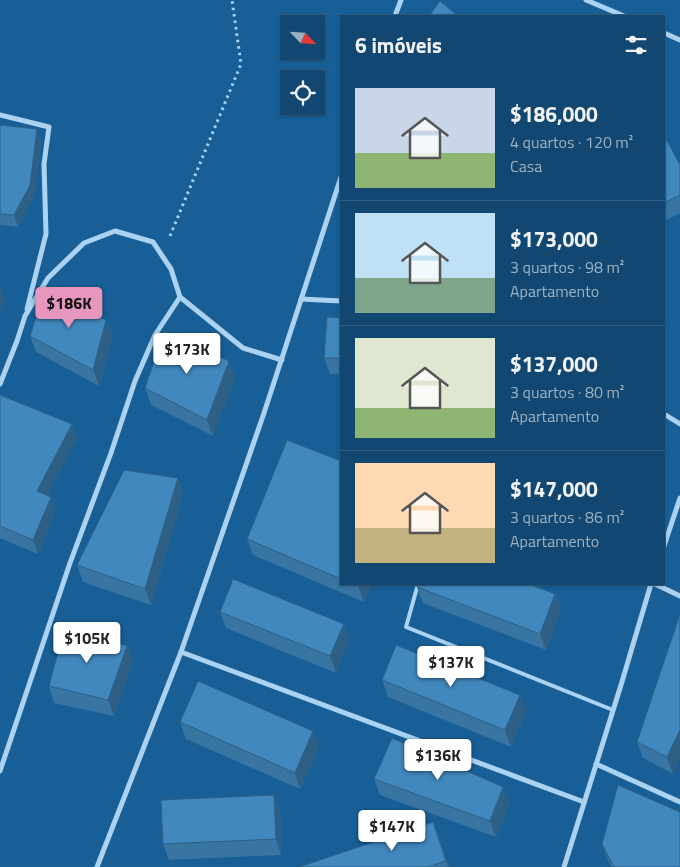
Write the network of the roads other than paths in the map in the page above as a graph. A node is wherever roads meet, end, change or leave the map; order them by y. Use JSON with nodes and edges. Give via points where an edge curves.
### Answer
{"nodes":[{"id":1,"x":401,"y":0,"type":"edge"},
{"id":2,"x":586,"y":0,"type":"edge"},
{"id":3,"x":395,"y":15,"type":"edge"},
{"id":4,"x":622,"y":15,"type":"edge"},
{"id":5,"x":665,"y":33,"type":"edge"},
{"id":6,"x":680,"y":40,"type":"edge"},
{"id":7,"x":0,"y":115,"type":"edge"},
{"id":8,"x":340,"y":180,"type":"edge"},
{"id":9,"x":180,"y":297,"type":"junction"},
{"id":10,"x":302,"y":299,"type":"junction"},
{"id":11,"x":340,"y":301,"type":"edge"},
{"id":12,"x":25,"y":316,"type":"junction"},
{"id":13,"x":282,"y":360,"type":"junction"},
{"id":14,"x":0,"y":384,"type":"edge"},
{"id":15,"x":665,"y":415,"type":"edge"},
{"id":16,"x":680,"y":424,"type":"edge"},
{"id":17,"x":680,"y":498,"type":"edge"},
{"id":18,"x":665,"y":543,"type":"edge"},
{"id":19,"x":418,"y":585,"type":"edge"},
{"id":20,"x":651,"y":585,"type":"edge"},
{"id":21,"x":657,"y":585,"type":"edge"},
{"id":22,"x":680,"y":596,"type":"edge"},
{"id":23,"x":181,"y":652,"type":"junction"},
{"id":24,"x":613,"y":710,"type":"junction"},
{"id":25,"x":596,"y":764,"type":"junction"},
{"id":26,"x":0,"y":771,"type":"edge"},
{"id":27,"x":584,"y":802,"type":"junction"},
{"id":28,"x":680,"y":802,"type":"edge"},
{"id":29,"x":565,"y":861,"type":"junction"},
{"id":30,"x":97,"y":867,"type":"edge"},
{"id":31,"x":559,"y":867,"type":"edge"},
{"id":32,"x":564,"y":867,"type":"edge"}],
"edges":[{"from":1,"to":3,"type":"street"},
{"from":2,"to":4,"type":"street"},
{"from":5,"to":6,"type":"street"},
{"from":7,"to":12,"type":"street","via":[[49,127],[44,164],[46,234]]},
{"from":8,"to":10,"type":"street"},
{"from":9,"to":12,"type":"street","via":[[171,269],[153,242],[115,231],[84,243],[48,278]]},
{"from":9,"to":13,"type":"street","via":[[243,348]]},
{"from":9,"to":26,"type":"street","via":[[155,335],[135,381]]},
{"from":10,"to":11,"type":"street"},
{"from":10,"to":13,"type":"street"},
{"from":12,"to":14,"type":"street"},
{"from":13,"to":23,"type":"street"},
{"from":15,"to":16,"type":"street"},
{"from":17,"to":18,"type":"street"},
{"from":19,"to":24,"type":"lane","via":[[406,627]]},
{"from":20,"to":24,"type":"street"},
{"from":21,"to":22,"type":"street"},
{"from":23,"to":27,"type":"street"},
{"from":23,"to":30,"type":"street"},
{"from":24,"to":25,"type":"street"},
{"from":25,"to":27,"type":"street"},
{"from":25,"to":28,"type":"street"},
{"from":27,"to":29,"type":"street"},
{"from":29,"to":31,"type":"street"},
{"from":29,"to":32,"type":"street"}]}
